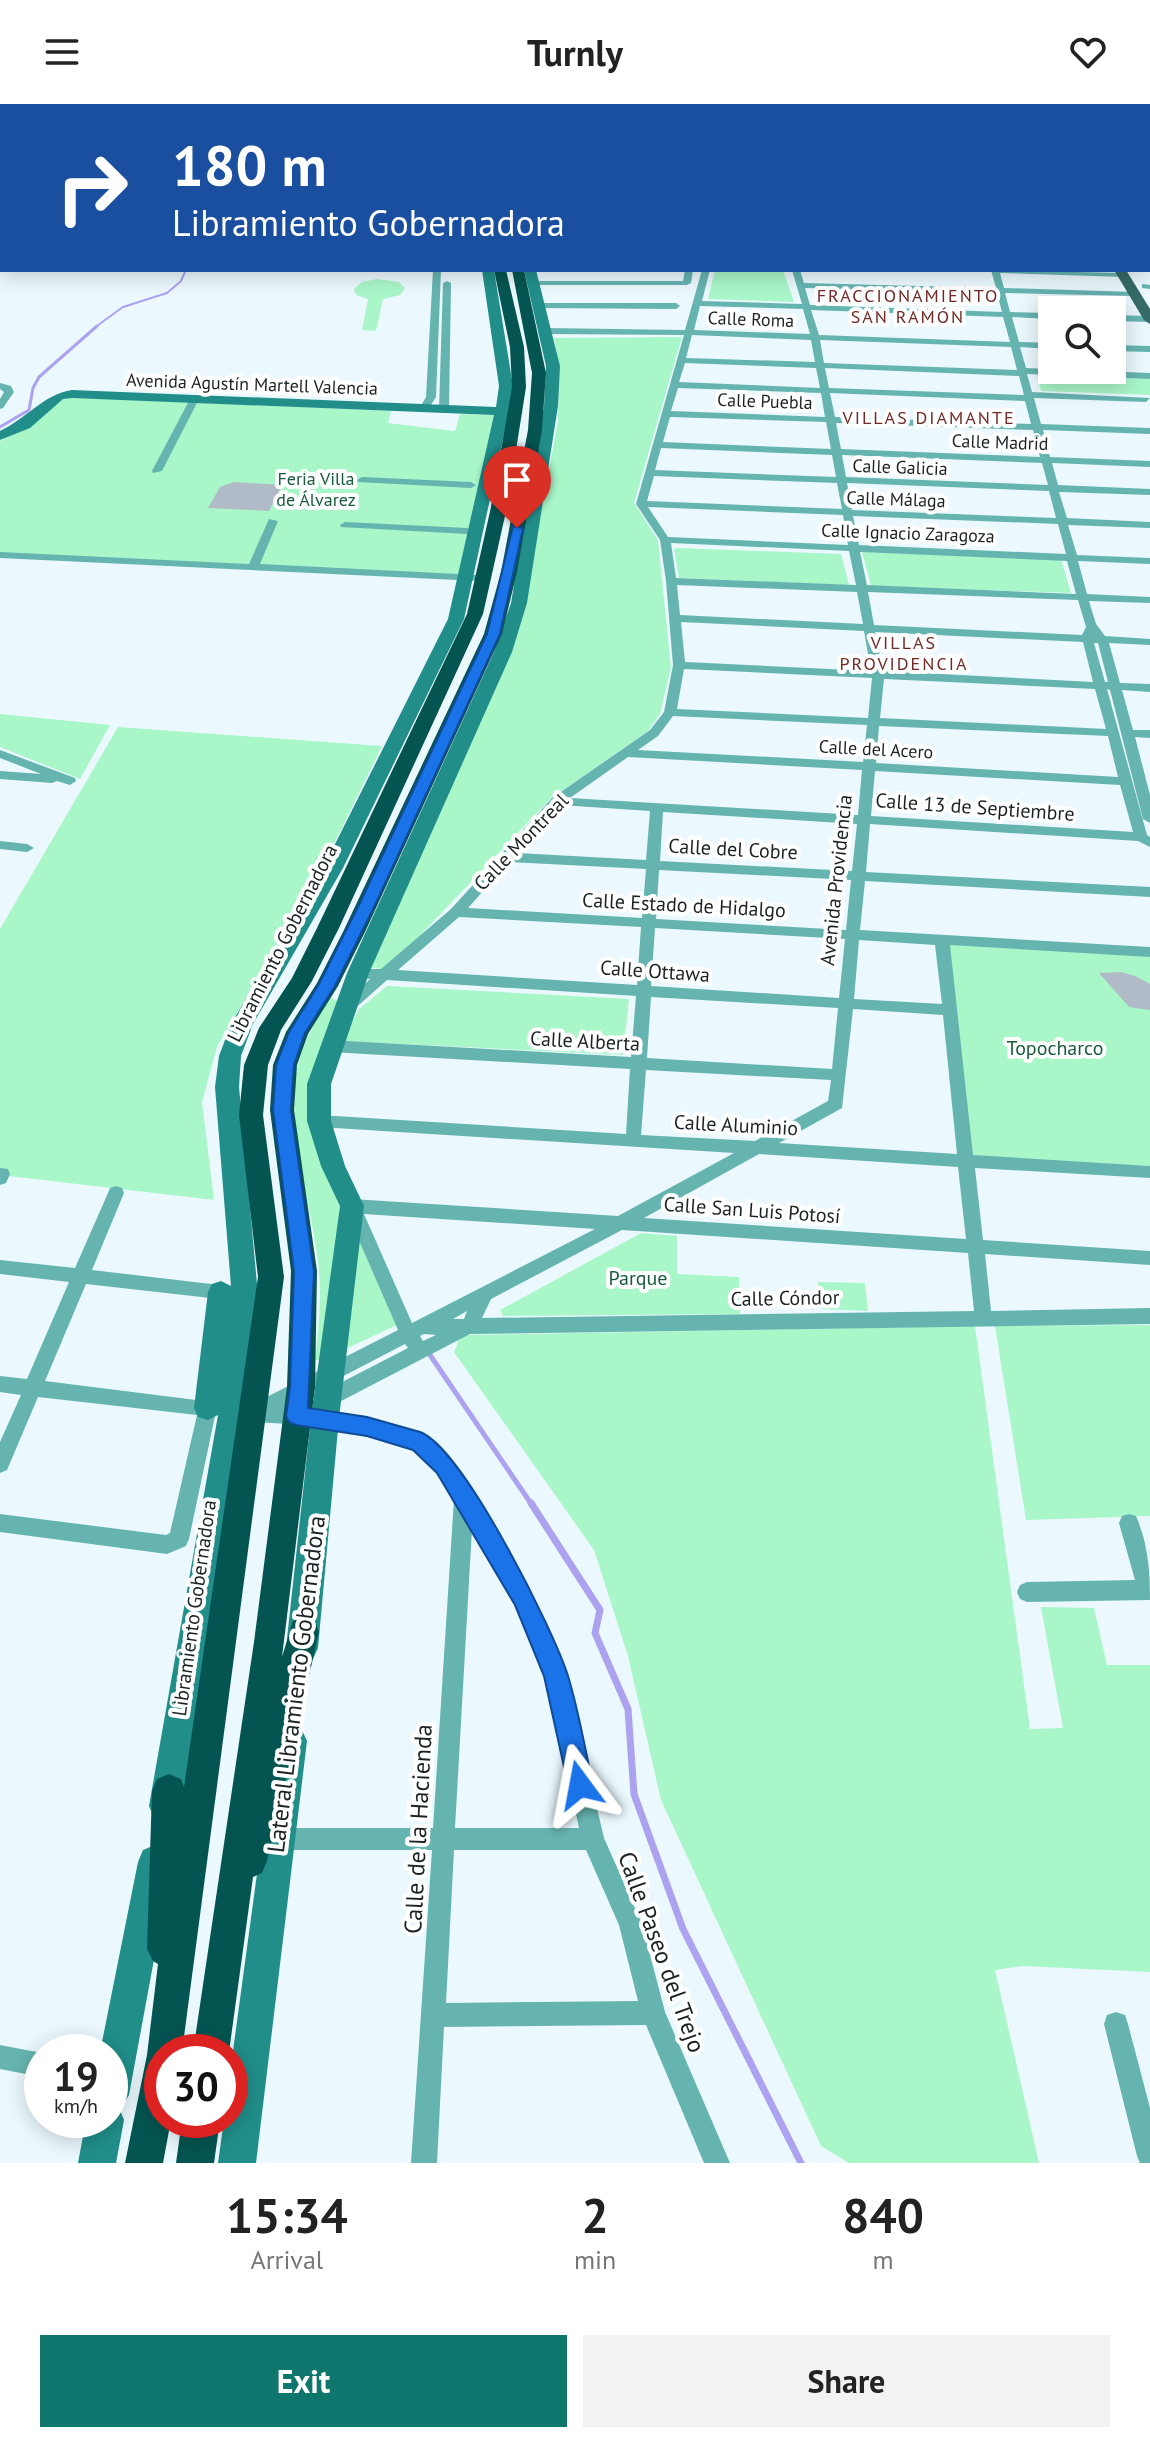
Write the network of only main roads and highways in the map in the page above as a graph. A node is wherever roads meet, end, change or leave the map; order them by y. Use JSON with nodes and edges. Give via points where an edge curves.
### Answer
{"nodes":[{"id":1,"x":500,"y":272,"type":"edge"},
{"id":2,"x":1126,"y":272,"type":"edge"},
{"id":3,"x":528,"y":276,"type":"edge"},
{"id":4,"x":1145,"y":290,"type":"edge"},
{"id":5,"x":1150,"y":319,"type":"edge"},
{"id":6,"x":511,"y":322,"type":"junction"},
{"id":7,"x":504,"y":364,"type":"road end"},
{"id":8,"x":509,"y":412,"type":"road end"},
{"id":9,"x":526,"y":482,"type":"junction"},
{"id":10,"x":537,"y":500,"type":"road end"},
{"id":11,"x":476,"y":578,"type":"road end"},
{"id":12,"x":304,"y":1632,"type":"road end"},
{"id":13,"x":169,"y":1791,"type":"road end"},
{"id":14,"x":218,"y":1995,"type":"junction"},
{"id":15,"x":163,"y":2034,"type":"edge"},
{"id":16,"x":165,"y":2034,"type":"edge"},
{"id":17,"x":213,"y":2034,"type":"edge"},
{"id":18,"x":149,"y":2138,"type":"edge"},
{"id":19,"x":198,"y":2138,"type":"edge"},
{"id":20,"x":144,"y":2163,"type":"edge"},
{"id":21,"x":195,"y":2163,"type":"edge"}],
"edges":[{"from":1,"to":6,"type":"highway"},
{"from":2,"to":4,"type":"main road"},
{"from":3,"to":9,"type":"highway","via":[[539,373]]},
{"from":4,"to":5,"type":"main road"},
{"from":6,"to":7,"type":"highway"},
{"from":6,"to":8,"type":"highway","via":[[519,361]]},
{"from":9,"to":10,"type":"highway"},
{"from":9,"to":14,"type":"highway","via":[[493,634],[367,905],[327,986],[297,1032],[285,1065],[282,1110],[316,1398],[269,1642]]},
{"from":11,"to":16,"type":"highway","name":"Libramiento Gobernadora","via":[[475,614],[462,646],[328,928],[270,1028],[256,1065],[251,1115],[271,1277],[231,1411]]},
{"from":12,"to":14,"type":"highway"},
{"from":13,"to":15,"type":"highway"},
{"from":14,"to":17,"type":"highway"},
{"from":18,"to":20,"type":"highway"},
{"from":19,"to":21,"type":"highway"}]}
